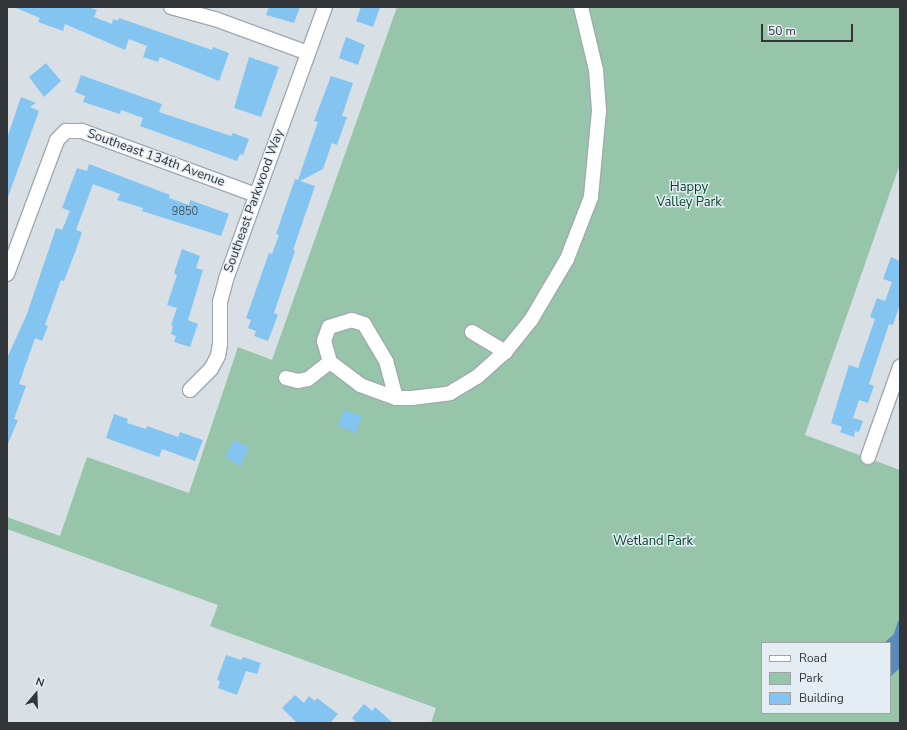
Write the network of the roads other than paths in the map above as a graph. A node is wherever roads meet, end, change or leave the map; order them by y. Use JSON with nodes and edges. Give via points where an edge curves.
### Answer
{"nodes":[{"id":1,"x":171,"y":7,"type":"edge"},
{"id":2,"x":324,"y":7,"type":"edge"},
{"id":3,"x":581,"y":7,"type":"edge"},
{"id":4,"x":308,"y":53,"type":"junction"},
{"id":5,"x":256,"y":195,"type":"junction"},
{"id":6,"x":12,"y":243,"type":"edge"},
{"id":7,"x":7,"y":274,"type":"edge"},
{"id":8,"x":472,"y":332,"type":"dead end"},
{"id":9,"x":505,"y":352,"type":"junction"},
{"id":10,"x":330,"y":362,"type":"junction"},
{"id":11,"x":900,"y":367,"type":"edge"},
{"id":12,"x":286,"y":378,"type":"dead end"},
{"id":13,"x":896,"y":389,"type":"edge"},
{"id":14,"x":190,"y":390,"type":"dead end"},
{"id":15,"x":396,"y":398,"type":"junction"},
{"id":16,"x":868,"y":457,"type":"dead end"}],
"edges":[{"from":1,"to":4,"type":"street","via":[[215,19]]},
{"from":2,"to":4,"type":"street","name":"Southeast Parkwood Way"},
{"from":3,"to":9,"type":"street","via":[[596,70],[599,110],[591,197],[566,259],[531,320]]},
{"from":4,"to":5,"type":"street","name":"Southeast Parkwood Way"},
{"from":5,"to":6,"type":"street","name":"Southeast 134th Avenue","via":[[82,131],[71,130],[63,133],[57,140]]},
{"from":5,"to":14,"type":"street","name":"Southeast Parkwood Way","via":[[220,302],[218,356],[211,369]]},
{"from":6,"to":7,"type":"street","name":"Southeast 134th Avenue"},
{"from":8,"to":9,"type":"street"},
{"from":9,"to":15,"type":"street","via":[[477,378],[450,393]]},
{"from":10,"to":12,"type":"street","via":[[308,380]]},
{"from":10,"to":15,"type":"street","via":[[360,385]]},
{"from":10,"to":15,"type":"street","via":[[324,341],[329,327],[352,320],[364,324],[386,361]]},
{"from":11,"to":13,"type":"street"},
{"from":13,"to":16,"type":"street"}]}
